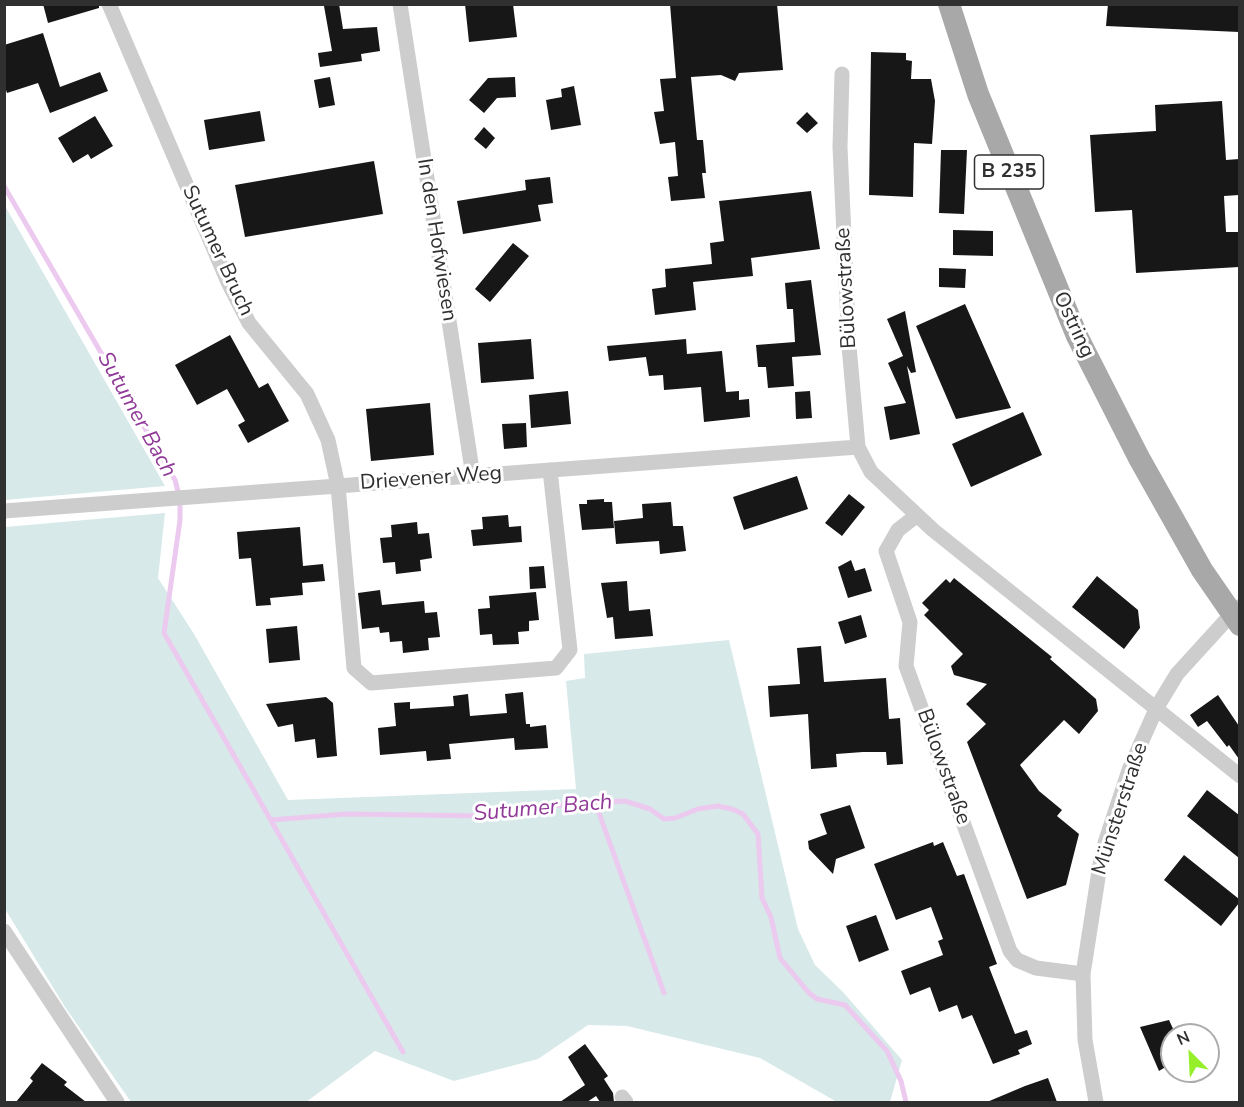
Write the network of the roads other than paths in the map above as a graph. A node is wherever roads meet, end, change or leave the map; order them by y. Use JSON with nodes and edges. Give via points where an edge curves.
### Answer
{"nodes":[{"id":1,"x":109,"y":4,"type":"edge"},
{"id":2,"x":400,"y":4,"type":"edge"},
{"id":3,"x":949,"y":4,"type":"edge"},
{"id":4,"x":842,"y":74,"type":"dead end"},
{"id":5,"x":858,"y":447,"type":"junction"},
{"id":6,"x":550,"y":470,"type":"junction"},
{"id":7,"x":473,"y":476,"type":"junction"},
{"id":8,"x":338,"y":486,"type":"junction"},
{"id":9,"x":4,"y":511,"type":"edge"},
{"id":10,"x":916,"y":516,"type":"junction"},
{"id":11,"x":1237,"y":615,"type":"edge"},
{"id":12,"x":1157,"y":707,"type":"junction"},
{"id":13,"x":1239,"y":776,"type":"edge"},
{"id":14,"x":4,"y":931,"type":"edge"},
{"id":15,"x":1083,"y":974,"type":"junction"},
{"id":16,"x":117,"y":1102,"type":"edge"},
{"id":17,"x":1096,"y":1102,"type":"edge"}],
"edges":[{"from":1,"to":8,"type":"street","name":"Sutumer Bruch","via":[[228,282],[249,323],[307,394],[328,440]]},
{"from":2,"to":7,"type":"street","name":"In den Hofwiesen"},
{"from":3,"to":11,"type":"main road","name":"Ostring","number":"B 235","via":[[978,94],[1077,336],[1202,570]]},
{"from":4,"to":5,"type":"street","name":"Bülowstraße","via":[[840,147]]},
{"from":5,"to":6,"type":"street","name":"Drievener Weg"},
{"from":5,"to":10,"type":"street","name":"Bülowstraße","via":[[871,472]]},
{"from":6,"to":7,"type":"street","name":"Drievener Weg"},
{"from":6,"to":8,"type":"street","name":"Sutumer Bruch","via":[[570,650],[556,668],[371,683],[354,668]]},
{"from":7,"to":8,"type":"street","name":"Drievener Weg"},
{"from":8,"to":9,"type":"street","name":"Drievener Weg"},
{"from":10,"to":12,"type":"street","name":"Bülowstraße"},
{"from":10,"to":15,"type":"street","name":"Bülowstraße","via":[[898,530],[886,551],[910,622],[906,666],[1006,940],[1017,960],[1036,968]]},
{"from":11,"to":12,"type":"street","name":"Münsterstraße","via":[[1177,674]]},
{"from":12,"to":13,"type":"street","name":"Bülowstraße"},
{"from":12,"to":15,"type":"street","name":"Münsterstraße","via":[[1129,770],[1102,852]]},
{"from":14,"to":16,"type":"street"},
{"from":15,"to":17,"type":"street","name":"Münsterstraße","via":[[1084,1040]]}]}
